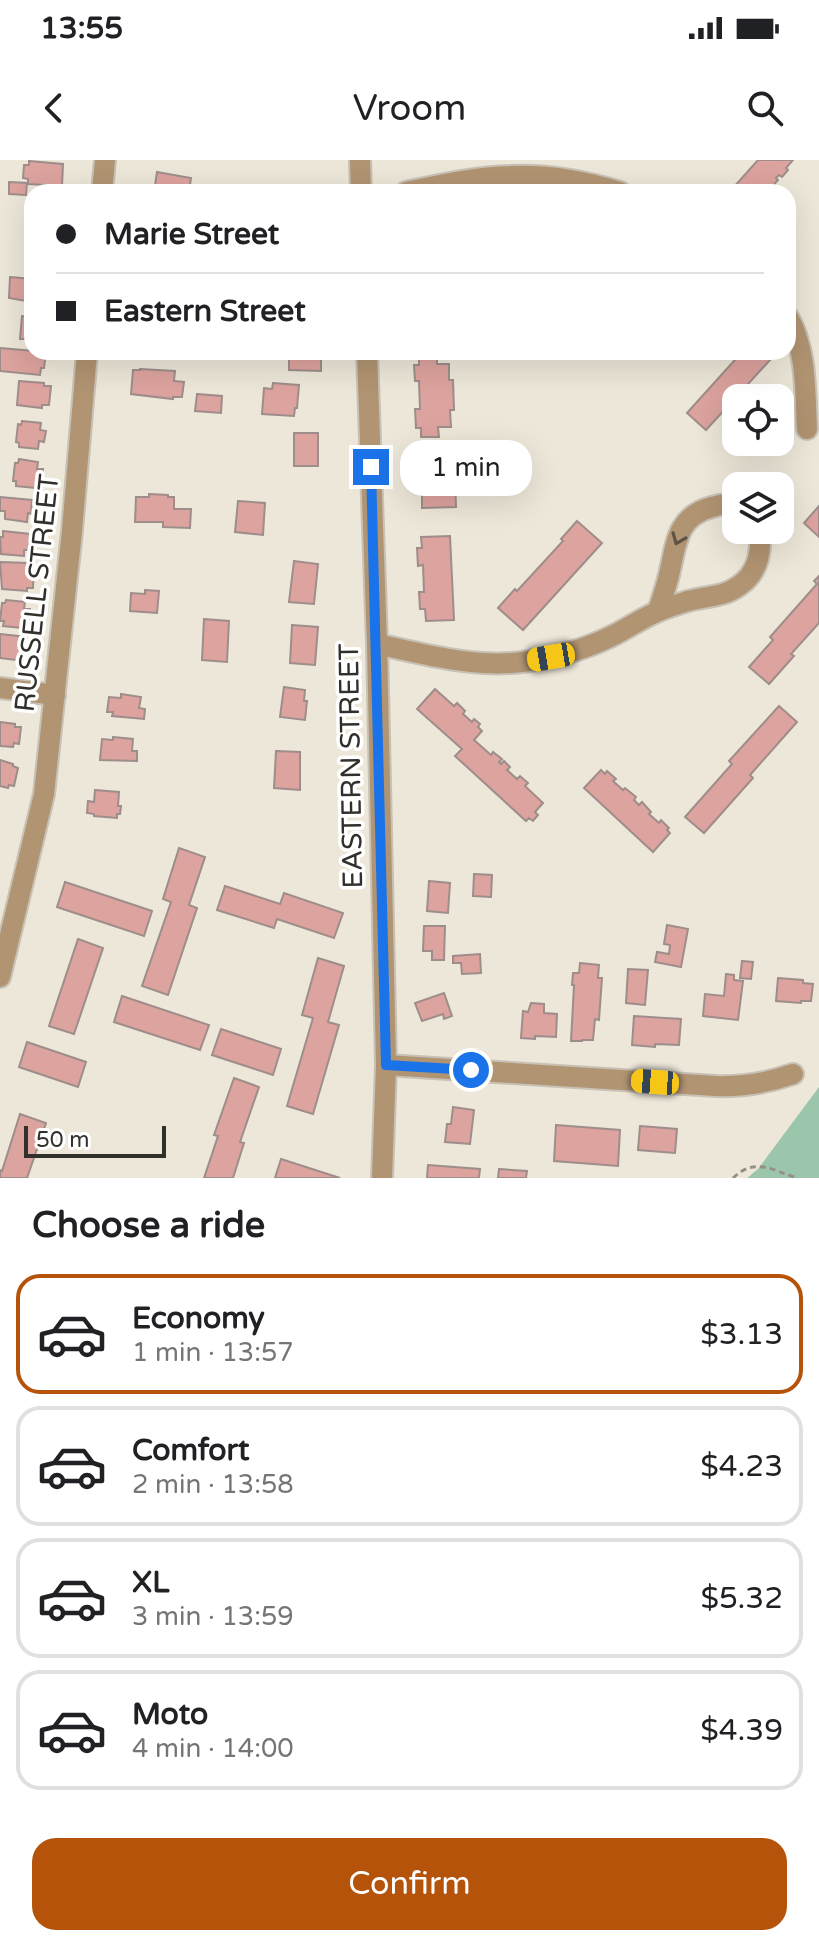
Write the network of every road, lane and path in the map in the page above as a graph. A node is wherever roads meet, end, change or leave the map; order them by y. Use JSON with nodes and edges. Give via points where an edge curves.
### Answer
{"nodes":[{"id":1,"x":105,"y":160,"type":"edge"},
{"id":2,"x":360,"y":160,"type":"edge"},
{"id":3,"x":103,"y":184,"type":"edge"},
{"id":4,"x":361,"y":184,"type":"edge"},
{"id":5,"x":449,"y":184,"type":"edge"},
{"id":6,"x":593,"y":184,"type":"edge"},
{"id":7,"x":796,"y":338,"type":"edge"},
{"id":8,"x":86,"y":360,"type":"edge"},
{"id":9,"x":367,"y":360,"type":"edge"},
{"id":10,"x":807,"y":429,"type":"dead end"},
{"id":11,"x":722,"y":504,"type":"edge"},
{"id":12,"x":761,"y":544,"type":"edge"},
{"id":13,"x":658,"y":611,"type":"junction"},
{"id":14,"x":377,"y":644,"type":"junction"},
{"id":15,"x":0,"y":688,"type":"edge"},
{"id":16,"x":55,"y":695,"type":"junction"},
{"id":17,"x":0,"y":977,"type":"edge"},
{"id":18,"x":386,"y":1065,"type":"junction"},
{"id":19,"x":793,"y":1074,"type":"dead end"},
{"id":20,"x":382,"y":1178,"type":"edge"},
{"id":21,"x":733,"y":1178,"type":"edge"},
{"id":22,"x":797,"y":1178,"type":"edge"}],
"edges":[{"from":1,"to":3,"type":"street"},
{"from":2,"to":4,"type":"street"},
{"from":5,"to":6,"type":"street","via":[[512,176]]},
{"from":7,"to":10,"type":"street","via":[[804,369]]},
{"from":8,"to":16,"type":"street","name":"RUSSELL STREET"},
{"from":9,"to":14,"type":"street","name":"EASTERN STREET"},
{"from":11,"to":13,"type":"street","one_way":true,"via":[[701,509],[684,525]]},
{"from":12,"to":13,"type":"street","via":[[747,579],[724,594]]},
{"from":13,"to":14,"type":"street","via":[[591,645],[521,662],[455,660]]},
{"from":14,"to":18,"type":"street","name":"EASTERN STREET"},
{"from":15,"to":16,"type":"street"},
{"from":16,"to":17,"type":"street","name":"RUSSELL STREET","via":[[44,794]]},
{"from":18,"to":19,"type":"street","via":[[742,1087]]},
{"from":18,"to":20,"type":"street","name":"EASTERN STREET"},
{"from":21,"to":22,"type":"path","via":[[759,1165]]}]}
